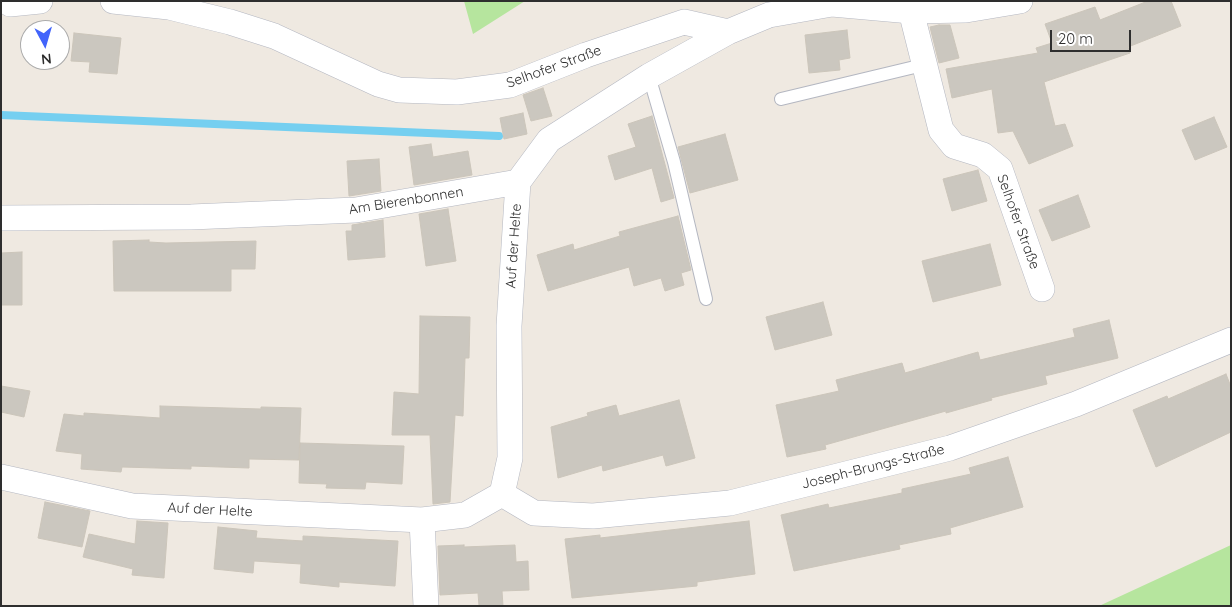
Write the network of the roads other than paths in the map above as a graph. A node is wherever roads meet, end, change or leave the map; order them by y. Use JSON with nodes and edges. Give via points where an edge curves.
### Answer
{"nodes":[{"id":1,"x":40,"y":1,"type":"edge"},
{"id":2,"x":113,"y":1,"type":"edge"},
{"id":3,"x":1020,"y":1,"type":"edge"},
{"id":4,"x":10,"y":4,"type":"dead end"},
{"id":5,"x":910,"y":11,"type":"junction"},
{"id":6,"x":728,"y":32,"type":"junction"},
{"id":7,"x":923,"y":65,"type":"junction"},
{"id":8,"x":649,"y":76,"type":"junction"},
{"id":9,"x":780,"y":99,"type":"dead end"},
{"id":10,"x":518,"y":182,"type":"junction"},
{"id":11,"x":1,"y":218,"type":"edge"},
{"id":12,"x":1042,"y":290,"type":"dead end"},
{"id":13,"x":706,"y":299,"type":"dead end"},
{"id":14,"x":1231,"y":340,"type":"edge"},
{"id":15,"x":1,"y":477,"type":"edge"},
{"id":16,"x":502,"y":494,"type":"junction"},
{"id":17,"x":422,"y":520,"type":"junction"},
{"id":18,"x":426,"y":606,"type":"edge"}],
"edges":[{"from":1,"to":4,"type":"street"},
{"from":2,"to":6,"type":"street","name":"Selhofer Straße","via":[[169,8],[230,22],[274,36],[378,84],[399,90],[457,92],[510,85],[586,54],[684,22]]},
{"from":3,"to":5,"type":"street","via":[[966,10]]},
{"from":5,"to":6,"type":"street","via":[[832,4],[769,14]]},
{"from":5,"to":7,"type":"street","name":"Selhofer Straße"},
{"from":6,"to":8,"type":"street"},
{"from":7,"to":9,"type":"lane"},
{"from":7,"to":12,"type":"street","name":"Selhofer Straße","via":[[941,130],[954,146],[983,155],[1000,170]]},
{"from":8,"to":10,"type":"street","via":[[549,140]]},
{"from":8,"to":13,"type":"lane","via":[[674,162]]},
{"from":10,"to":11,"type":"street","name":"Am Bierenbonnen","via":[[356,210],[191,217]]},
{"from":10,"to":16,"type":"street","name":"Auf der Helte","via":[[509,326],[510,458]]},
{"from":14,"to":16,"type":"street","name":"Joseph-Brungs-Straße","via":[[1076,404],[950,448],[730,503],[593,516],[534,513]]},
{"from":15,"to":17,"type":"street","name":"Auf der Helte","via":[[132,506]]},
{"from":16,"to":17,"type":"street","name":"Auf der Helte","via":[[465,515]]},
{"from":17,"to":18,"type":"street"}]}
